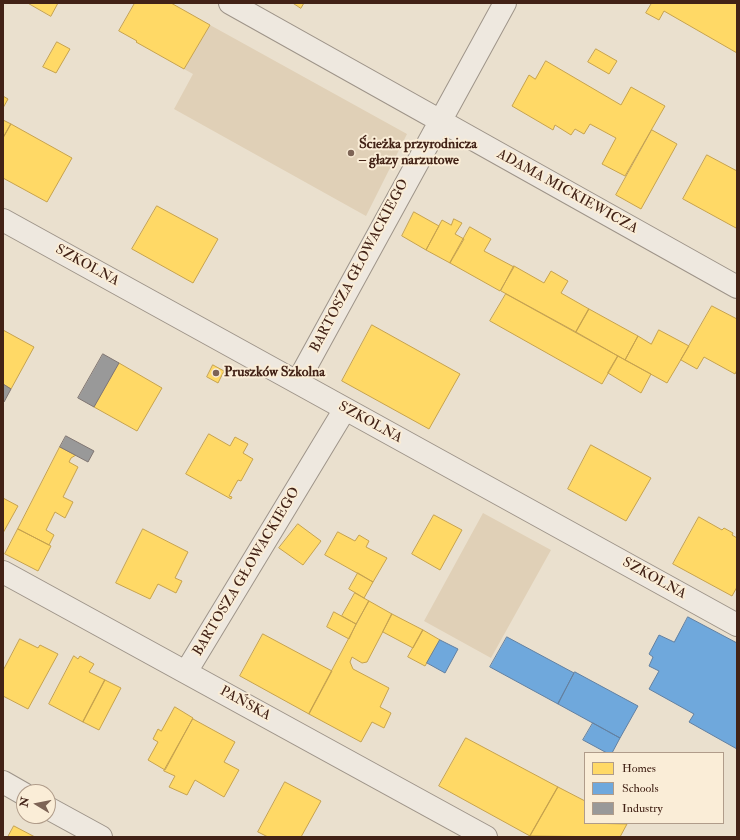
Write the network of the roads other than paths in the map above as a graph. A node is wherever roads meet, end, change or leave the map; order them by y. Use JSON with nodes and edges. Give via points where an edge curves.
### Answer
{"nodes":[{"id":1,"x":230,"y":3,"type":"edge"},
{"id":2,"x":504,"y":3,"type":"edge"},
{"id":3,"x":439,"y":121,"type":"junction"},
{"id":4,"x":3,"y":220,"type":"edge"},
{"id":5,"x":737,"y":287,"type":"edge"},
{"id":6,"x":298,"y":381,"type":"junction"},
{"id":7,"x":345,"y":409,"type":"junction"},
{"id":8,"x":3,"y":572,"type":"edge"},
{"id":9,"x":737,"y":625,"type":"edge"},
{"id":10,"x":186,"y":672,"type":"junction"},
{"id":11,"x":3,"y":782,"type":"edge"},
{"id":12,"x":16,"y":789,"type":"edge"},
{"id":13,"x":56,"y":812,"type":"edge"},
{"id":14,"x":101,"y":837,"type":"edge"},
{"id":15,"x":486,"y":837,"type":"edge"}],
"edges":[{"from":1,"to":3,"type":"street","name":"ADAMA MICKIEWICZA"},
{"from":2,"to":3,"type":"street","name":"BARTOSZA GŁOWACKIEGO"},
{"from":3,"to":5,"type":"street","name":"ADAMA MICKIEWICZA"},
{"from":3,"to":6,"type":"street","name":"BARTOSZA GŁOWACKIEGO"},
{"from":4,"to":6,"type":"street","name":"SZKOLNA"},
{"from":6,"to":7,"type":"street","name":"SZKOLNA"},
{"from":7,"to":9,"type":"street","name":"SZKOLNA"},
{"from":7,"to":10,"type":"street","name":"BARTOSZA GŁOWACKIEGO"},
{"from":8,"to":10,"type":"street","name":"PAŃSKA"},
{"from":10,"to":15,"type":"street","name":"PAŃSKA"},
{"from":11,"to":12,"type":"street"},
{"from":13,"to":14,"type":"street"}]}
